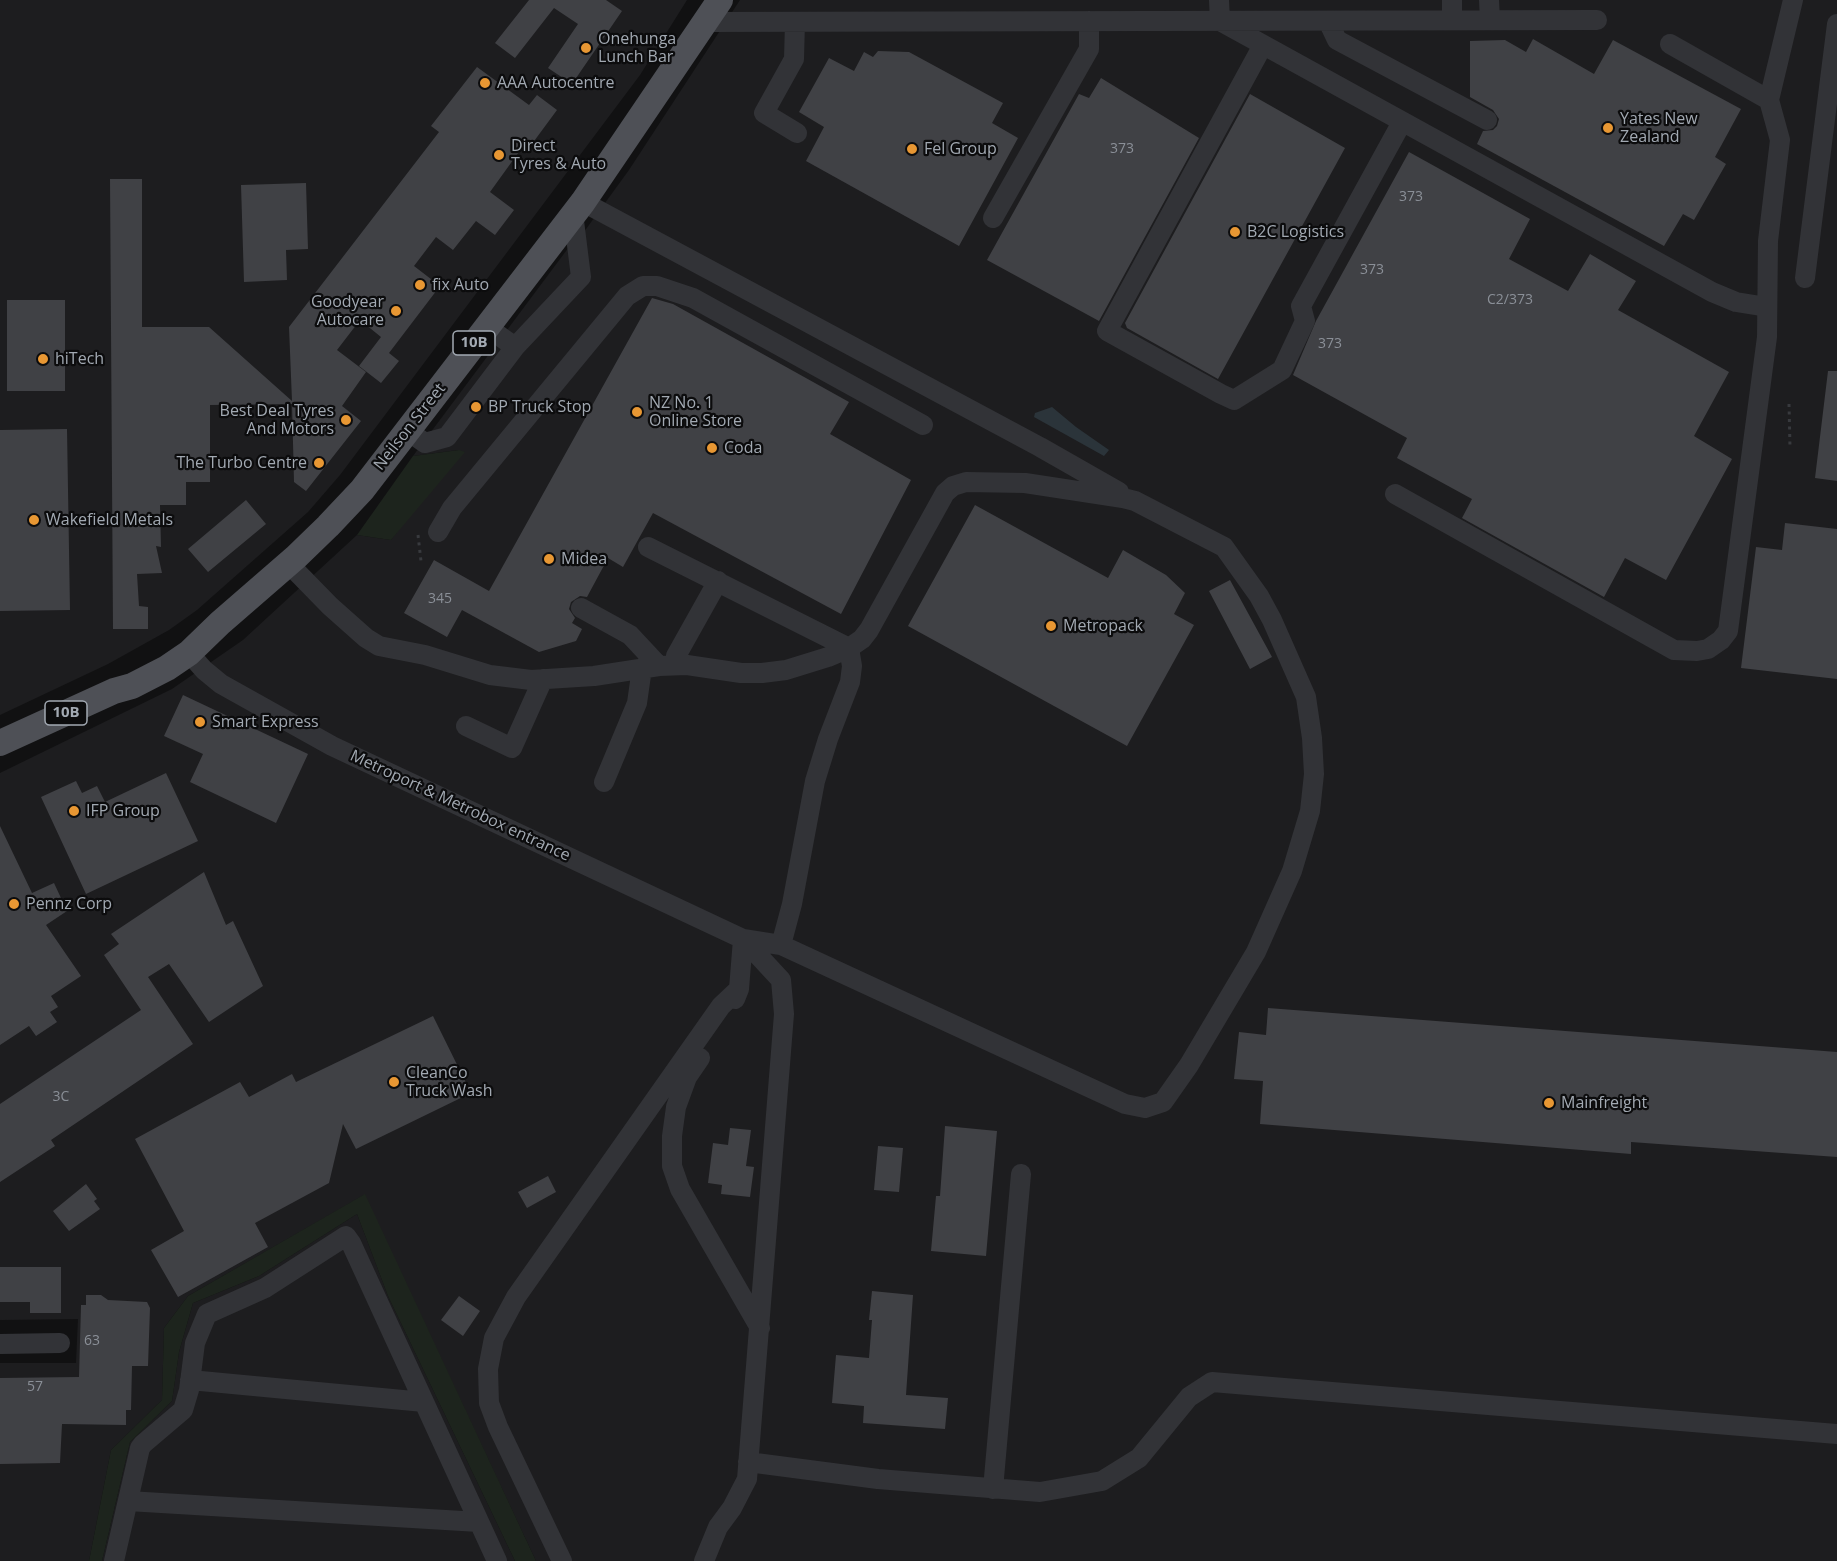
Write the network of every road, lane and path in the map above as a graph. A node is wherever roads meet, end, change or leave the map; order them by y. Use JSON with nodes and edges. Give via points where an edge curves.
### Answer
{"nodes":[{"id":1,"x":720,"y":0,"type":"edge"},
{"id":2,"x":1219,"y":0,"type":"edge"},
{"id":3,"x":1452,"y":0,"type":"edge"},
{"id":4,"x":1489,"y":0,"type":"edge"},
{"id":5,"x":1793,"y":0,"type":"edge"},
{"id":6,"x":1452,"y":20,"type":"junction"},
{"id":7,"x":1490,"y":20,"type":"junction"},
{"id":8,"x":1597,"y":20,"type":"dead end"},
{"id":9,"x":1089,"y":21,"type":"junction"},
{"id":10,"x":1220,"y":21,"type":"junction"},
{"id":11,"x":1328,"y":21,"type":"junction"},
{"id":12,"x":705,"y":22,"type":"junction"},
{"id":13,"x":795,"y":22,"type":"junction"},
{"id":14,"x":1837,"y":24,"type":"edge"},
{"id":15,"x":1670,"y":44,"type":"dead end"},
{"id":16,"x":1263,"y":45,"type":"junction"},
{"id":17,"x":1769,"y":100,"type":"junction"},
{"id":18,"x":1487,"y":120,"type":"dead end"},
{"id":19,"x":1402,"y":122,"type":"junction"},
{"id":20,"x":797,"y":133,"type":"dead end"},
{"id":21,"x":578,"y":208,"type":"junction"},
{"id":22,"x":993,"y":218,"type":"dead end"},
{"id":23,"x":1805,"y":278,"type":"dead end"},
{"id":24,"x":1767,"y":308,"type":"junction"},
{"id":25,"x":487,"y":327,"type":"junction"},
{"id":26,"x":515,"y":347,"type":"junction"},
{"id":27,"x":1789,"y":404,"type":"dead end"},
{"id":28,"x":923,"y":425,"type":"dead end"},
{"id":29,"x":408,"y":431,"type":"junction"},
{"id":30,"x":1790,"y":447,"type":"dead end"},
{"id":31,"x":1395,"y":494,"type":"dead end"},
{"id":32,"x":1140,"y":504,"type":"junction"},
{"id":33,"x":438,"y":531,"type":"dead end"},
{"id":34,"x":418,"y":535,"type":"dead end"},
{"id":35,"x":648,"y":547,"type":"dead end"},
{"id":36,"x":421,"y":561,"type":"dead end"},
{"id":37,"x":289,"y":564,"type":"junction"},
{"id":38,"x":718,"y":581,"type":"junction"},
{"id":39,"x":581,"y":608,"type":"dead end"},
{"id":40,"x":849,"y":648,"type":"junction"},
{"id":41,"x":189,"y":653,"type":"junction"},
{"id":42,"x":658,"y":666,"type":"junction"},
{"id":43,"x":543,"y":679,"type":"junction"},
{"id":44,"x":466,"y":726,"type":"dead end"},
{"id":45,"x":0,"y":743,"type":"edge"},
{"id":46,"x":604,"y":782,"type":"dead end"},
{"id":47,"x":743,"y":939,"type":"junction"},
{"id":48,"x":781,"y":945,"type":"junction"},
{"id":49,"x":739,"y":989,"type":"junction"},
{"id":50,"x":1021,"y":1174,"type":"dead end"},
{"id":51,"x":760,"y":1328,"type":"junction"},
{"id":52,"x":60,"y":1343,"type":"dead end"},
{"id":53,"x":0,"y":1344,"type":"edge"},
{"id":54,"x":190,"y":1380,"type":"junction"},
{"id":55,"x":424,"y":1402,"type":"junction"},
{"id":56,"x":1837,"y":1434,"type":"edge"},
{"id":57,"x":748,"y":1462,"type":"junction"},
{"id":58,"x":993,"y":1489,"type":"junction"},
{"id":59,"x":128,"y":1501,"type":"junction"},
{"id":60,"x":479,"y":1522,"type":"junction"},
{"id":61,"x":114,"y":1561,"type":"edge"},
{"id":62,"x":496,"y":1561,"type":"edge"},
{"id":63,"x":562,"y":1561,"type":"edge"},
{"id":64,"x":704,"y":1561,"type":"edge"}],
"edges":[{"from":1,"to":12,"type":"main road","name":"Neilson Street","number":"10B"},
{"from":2,"to":10,"type":"street"},
{"from":3,"to":6,"type":"street"},
{"from":4,"to":7,"type":"street"},
{"from":5,"to":17,"type":"street"},
{"from":6,"to":7,"type":"street"},
{"from":6,"to":11,"type":"street"},
{"from":7,"to":8,"type":"street"},
{"from":9,"to":10,"type":"street"},
{"from":9,"to":13,"type":"street"},
{"from":9,"to":22,"type":"street","via":[[1089,49]]},
{"from":10,"to":11,"type":"street"},
{"from":10,"to":16,"type":"street"},
{"from":11,"to":18,"type":"street","via":[[1337,40]]},
{"from":12,"to":13,"type":"street"},
{"from":12,"to":21,"type":"main road","name":"Neilson Street","number":"10B"},
{"from":13,"to":20,"type":"street","via":[[794,59],[764,113]]},
{"from":14,"to":23,"type":"street"},
{"from":15,"to":17,"type":"street"},
{"from":16,"to":19,"type":"street"},
{"from":16,"to":19,"type":"street","via":[[1107,331],[1234,400],[1282,370],[1305,321],[1301,306]]},
{"from":17,"to":24,"type":"street","via":[[1780,140],[1768,241]]},
{"from":19,"to":24,"type":"street","via":[[1712,292]]},
{"from":21,"to":25,"type":"main road","name":"Neilson Street","number":"10B"},
{"from":21,"to":26,"type":"street","via":[[581,277]]},
{"from":21,"to":32,"type":"street","via":[[1040,447]]},
{"from":24,"to":31,"type":"street","via":[[1767,337],[1728,630],[1708,649],[1674,650]]},
{"from":25,"to":26,"type":"street"},
{"from":25,"to":29,"type":"main road","name":"Neilson Street","number":"10B"},
{"from":26,"to":29,"type":"street","via":[[447,437],[425,443]]},
{"from":27,"to":30,"type":"path"},
{"from":28,"to":33,"type":"street","via":[[693,298],[657,286],[643,286],[627,296],[452,508]]},
{"from":29,"to":37,"type":"main road","name":"Neilson Street","number":"10B","via":[[362,490]]},
{"from":32,"to":40,"type":"street","via":[[1107,494],[1026,483],[966,482],[953,486],[945,493],[869,630]]},
{"from":32,"to":48,"type":"street","via":[[1227,550],[1259,596],[1306,697],[1314,774],[1310,811],[1292,871],[1256,952],[1163,1102],[1144,1108],[1125,1104]]},
{"from":34,"to":36,"type":"path"},
{"from":35,"to":38,"type":"street"},
{"from":37,"to":41,"type":"main road","name":"Neilson Street","number":"10B"},
{"from":37,"to":43,"type":"street","via":[[330,606],[380,646],[490,675]]},
{"from":38,"to":40,"type":"street"},
{"from":38,"to":42,"type":"street","via":[[676,656]]},
{"from":39,"to":42,"type":"street","via":[[630,635]]},
{"from":40,"to":42,"type":"street","via":[[804,665],[762,673]]},
{"from":40,"to":48,"type":"street","via":[[850,682],[815,780]]},
{"from":41,"to":45,"type":"main road","name":"Neilson Street","number":"10B","via":[[132,686]]},
{"from":41,"to":47,"type":"street","name":"Metroport & Metrobox entrance","via":[[221,684],[332,746]]},
{"from":42,"to":43,"type":"street"},
{"from":42,"to":46,"type":"street"},
{"from":43,"to":44,"type":"street","via":[[512,748]]},
{"from":47,"to":48,"type":"street"},
{"from":47,"to":49,"type":"street"},
{"from":47,"to":51,"type":"street","via":[[781,980],[784,1014]]},
{"from":49,"to":51,"type":"street","via":[[732,1007],[687,1077],[676,1107],[672,1166],[680,1190]]},
{"from":49,"to":63,"type":"street","via":[[721,1006],[523,1287],[494,1338],[488,1369],[489,1402]]},
{"from":50,"to":58,"type":"street"},
{"from":51,"to":57,"type":"street"},
{"from":52,"to":53,"type":"street"},
{"from":54,"to":55,"type":"street"},
{"from":54,"to":55,"type":"street","via":[[195,1343],[207,1314],[271,1285],[346,1236]]},
{"from":54,"to":59,"type":"street","via":[[183,1410],[140,1449]]},
{"from":55,"to":60,"type":"street"},
{"from":56,"to":58,"type":"street","via":[[1212,1382],[1189,1397],[1139,1458],[1102,1481],[1040,1492]]},
{"from":57,"to":58,"type":"street"},
{"from":57,"to":64,"type":"street","via":[[747,1479],[718,1527]]},
{"from":59,"to":60,"type":"street"},
{"from":59,"to":61,"type":"street"},
{"from":60,"to":62,"type":"street"}]}
